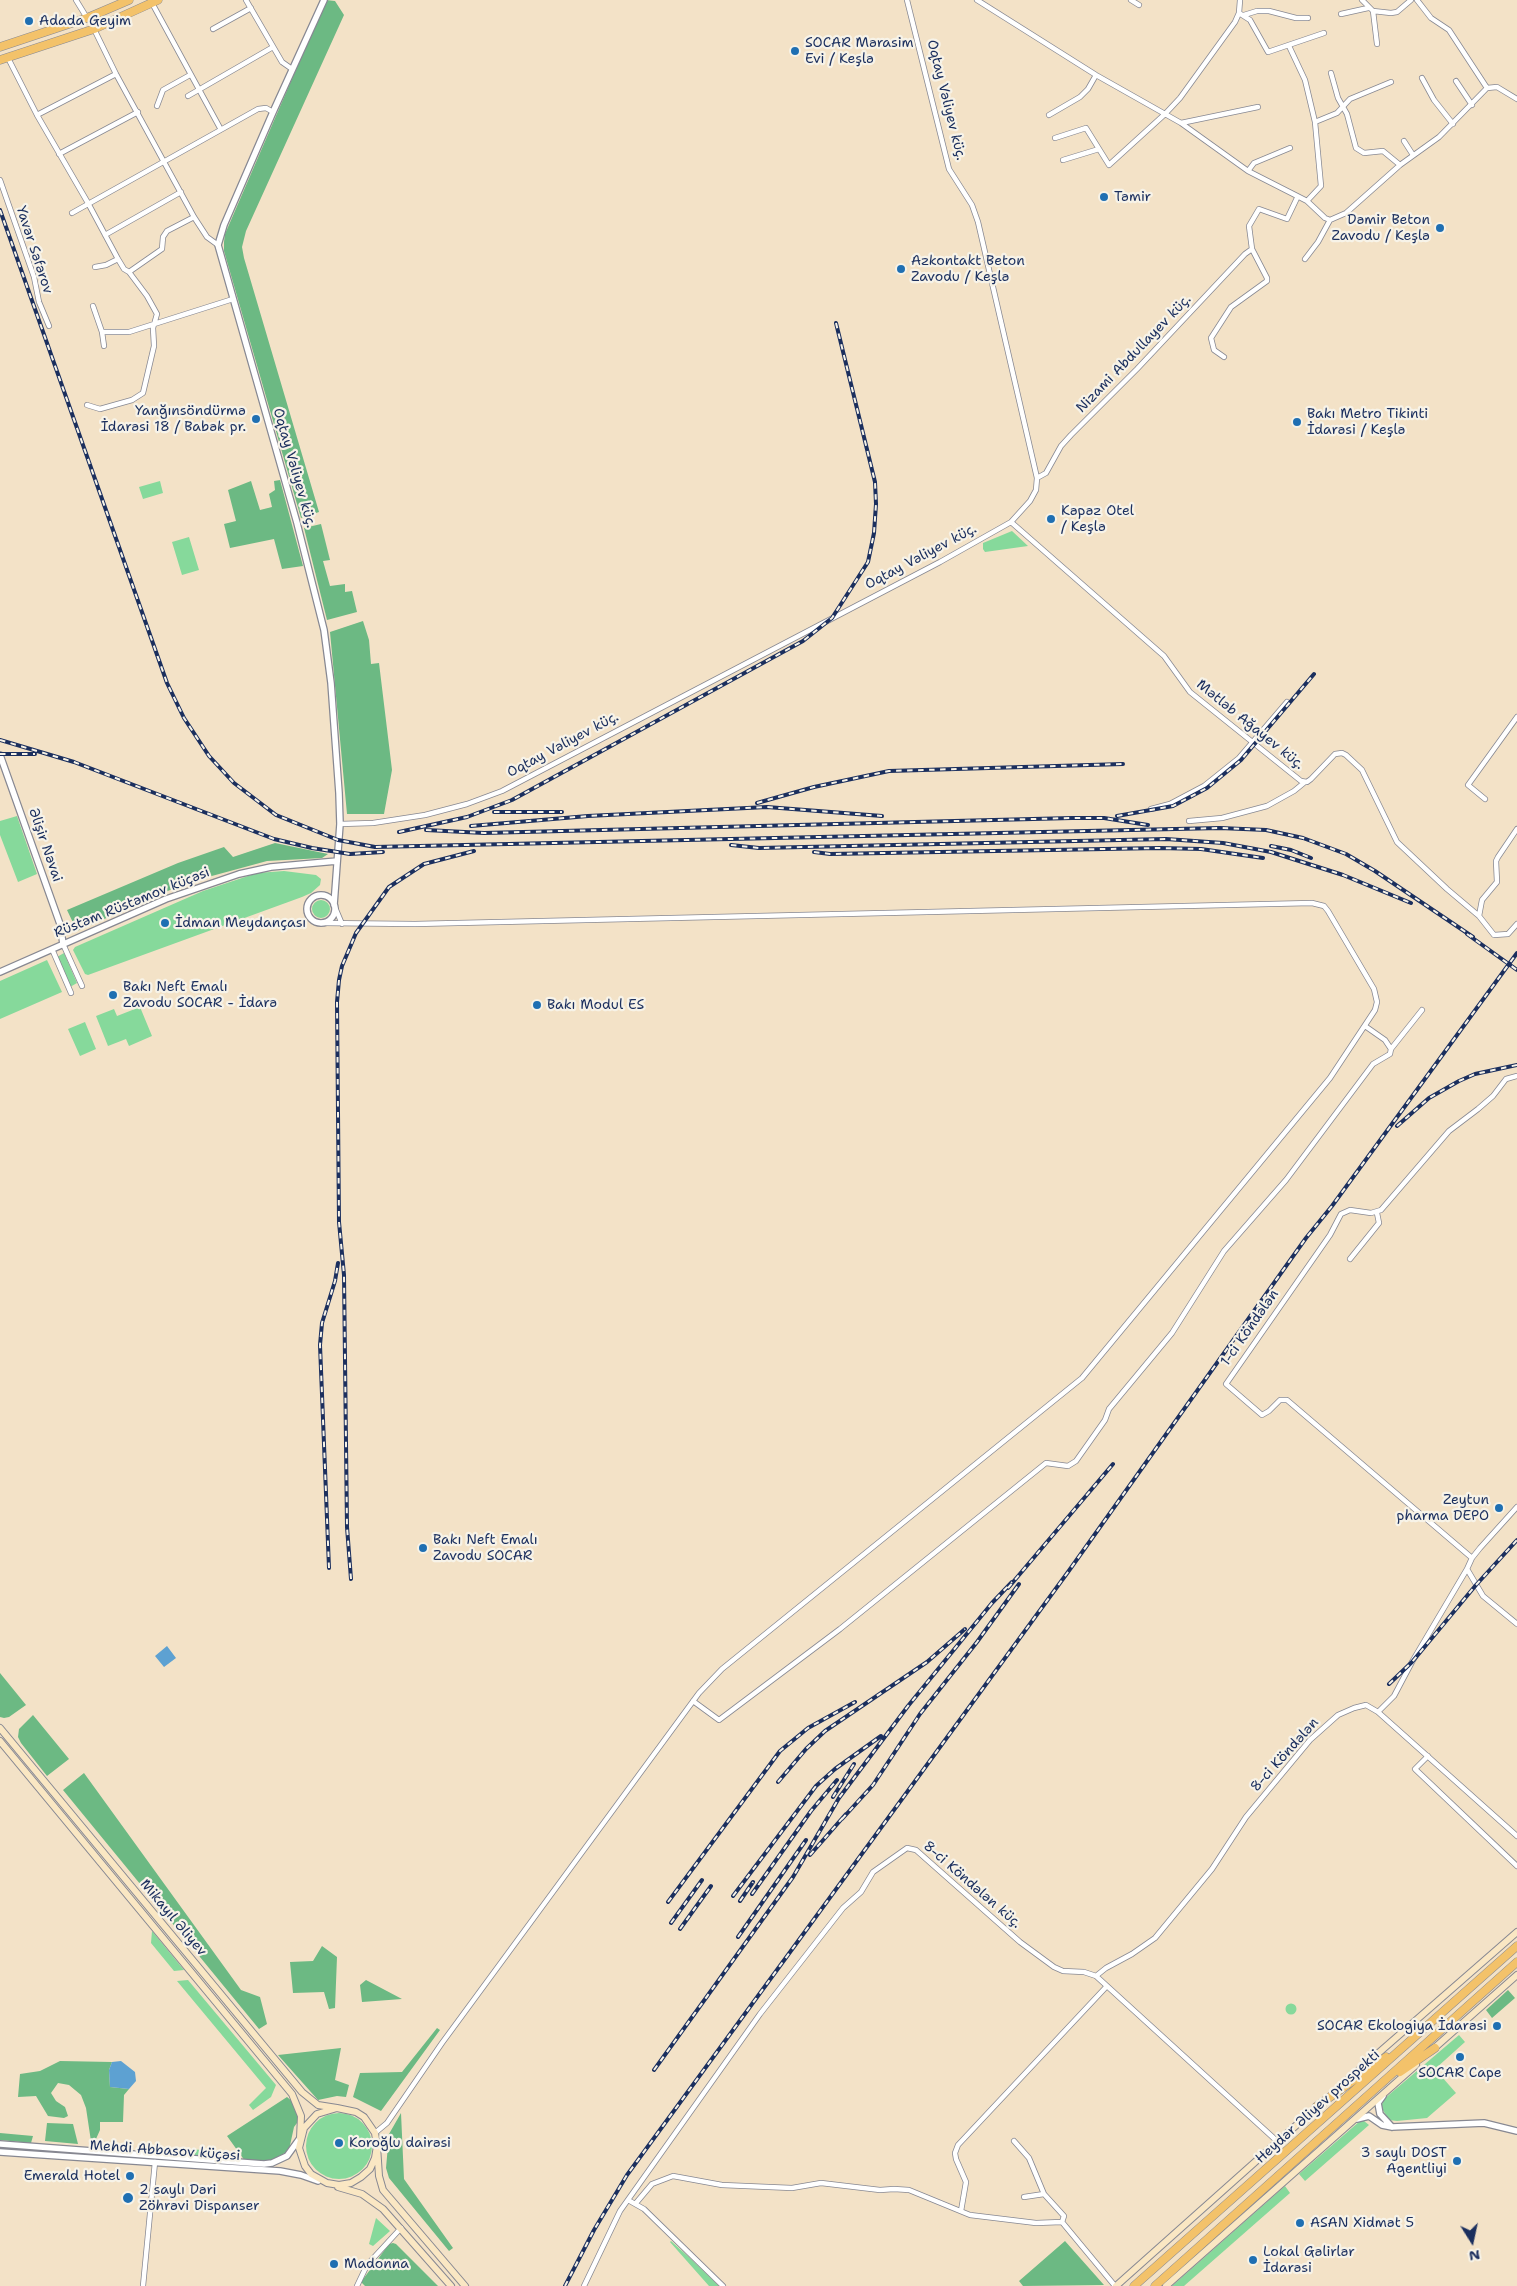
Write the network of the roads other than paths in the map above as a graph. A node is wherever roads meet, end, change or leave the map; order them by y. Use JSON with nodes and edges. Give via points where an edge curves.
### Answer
{"nodes":[{"id":1,"x":76,"y":0,"type":"edge"},
{"id":2,"x":130,"y":0,"type":"edge"},
{"id":3,"x":246,"y":0,"type":"edge"},
{"id":4,"x":324,"y":0,"type":"edge"},
{"id":5,"x":907,"y":0,"type":"edge"},
{"id":6,"x":977,"y":0,"type":"edge"},
{"id":7,"x":1131,"y":0,"type":"edge"},
{"id":8,"x":1240,"y":0,"type":"edge"},
{"id":9,"x":1362,"y":0,"type":"edge"},
{"id":10,"x":1411,"y":0,"type":"edge"},
{"id":11,"x":1417,"y":0,"type":"edge"},
{"id":12,"x":155,"y":1,"type":"edge"},
{"id":13,"x":1139,"y":5,"type":"dead end"},
{"id":14,"x":251,"y":8,"type":"junction"},
{"id":15,"x":1368,"y":8,"type":"junction"},
{"id":16,"x":1373,"y":11,"type":"junction"},
{"id":17,"x":1241,"y":14,"type":"junction"},
{"id":18,"x":1341,"y":14,"type":"dead end"},
{"id":19,"x":86,"y":18,"type":"junction"},
{"id":20,"x":1308,"y":18,"type":"dead end"},
{"id":21,"x":94,"y":29,"type":"junction"},
{"id":22,"x":212,"y":29,"type":"dead end"},
{"id":23,"x":1324,"y":33,"type":"dead end"},
{"id":24,"x":1377,"y":44,"type":"dead end"},
{"id":25,"x":1289,"y":46,"type":"junction"},
{"id":26,"x":0,"y":47,"type":"edge"},
{"id":27,"x":273,"y":47,"type":"junction"},
{"id":28,"x":4,"y":59,"type":"edge"},
{"id":29,"x":292,"y":69,"type":"junction"},
{"id":30,"x":116,"y":74,"type":"junction"},
{"id":31,"x":1331,"y":74,"type":"dead end"},
{"id":32,"x":190,"y":75,"type":"junction"},
{"id":33,"x":1096,"y":75,"type":"junction"},
{"id":34,"x":1422,"y":78,"type":"dead end"},
{"id":35,"x":1456,"y":81,"type":"dead end"},
{"id":36,"x":1391,"y":82,"type":"dead end"},
{"id":37,"x":1487,"y":88,"type":"junction"},
{"id":38,"x":199,"y":90,"type":"junction"},
{"id":39,"x":188,"y":96,"type":"dead end"},
{"id":40,"x":1517,"y":99,"type":"edge"},
{"id":41,"x":1472,"y":104,"type":"junction"},
{"id":42,"x":157,"y":106,"type":"dead end"},
{"id":43,"x":1258,"y":107,"type":"dead end"},
{"id":44,"x":1342,"y":108,"type":"junction"},
{"id":45,"x":138,"y":112,"type":"junction"},
{"id":46,"x":273,"y":112,"type":"junction"},
{"id":47,"x":1165,"y":114,"type":"junction"},
{"id":48,"x":37,"y":115,"type":"junction"},
{"id":49,"x":1049,"y":115,"type":"dead end"},
{"id":50,"x":1315,"y":122,"type":"junction"},
{"id":51,"x":1181,"y":123,"type":"junction"},
{"id":52,"x":1453,"y":124,"type":"junction"},
{"id":53,"x":220,"y":128,"type":"junction"},
{"id":54,"x":1055,"y":138,"type":"dead end"},
{"id":55,"x":1404,"y":141,"type":"dead end"},
{"id":56,"x":1290,"y":148,"type":"dead end"},
{"id":57,"x":1099,"y":149,"type":"junction"},
{"id":58,"x":59,"y":154,"type":"junction"},
{"id":59,"x":1413,"y":155,"type":"junction"},
{"id":60,"x":164,"y":160,"type":"junction"},
{"id":61,"x":1062,"y":160,"type":"dead end"},
{"id":62,"x":1400,"y":165,"type":"junction"},
{"id":63,"x":1248,"y":171,"type":"junction"},
{"id":64,"x":0,"y":180,"type":"edge"},
{"id":65,"x":181,"y":192,"type":"junction"},
{"id":66,"x":1297,"y":198,"type":"junction"},
{"id":67,"x":1307,"y":201,"type":"junction"},
{"id":68,"x":88,"y":203,"type":"junction"},
{"id":69,"x":72,"y":213,"type":"dead end"},
{"id":70,"x":194,"y":217,"type":"junction"},
{"id":71,"x":1330,"y":220,"type":"junction"},
{"id":72,"x":105,"y":234,"type":"junction"},
{"id":73,"x":218,"y":245,"type":"junction"},
{"id":74,"x":1252,"y":249,"type":"junction"},
{"id":75,"x":118,"y":259,"type":"junction"},
{"id":76,"x":1305,"y":259,"type":"dead end"},
{"id":77,"x":95,"y":267,"type":"dead end"},
{"id":78,"x":129,"y":272,"type":"junction"},
{"id":79,"x":233,"y":300,"type":"junction"},
{"id":80,"x":93,"y":306,"type":"dead end"},
{"id":81,"x":155,"y":323,"type":"junction"},
{"id":82,"x":48,"y":326,"type":"dead end"},
{"id":83,"x":102,"y":332,"type":"junction"},
{"id":84,"x":104,"y":346,"type":"dead end"},
{"id":85,"x":1224,"y":357,"type":"dead end"},
{"id":86,"x":87,"y":405,"type":"dead end"},
{"id":87,"x":1037,"y":478,"type":"junction"},
{"id":88,"x":1011,"y":522,"type":"junction"},
{"id":89,"x":1287,"y":702,"type":"dead end"},
{"id":90,"x":1517,"y":717,"type":"edge"},
{"id":91,"x":1253,"y":741,"type":"junction"},
{"id":92,"x":0,"y":755,"type":"edge"},
{"id":93,"x":1305,"y":782,"type":"junction"},
{"id":94,"x":1485,"y":799,"type":"dead end"},
{"id":95,"x":1151,"y":809,"type":"dead end"},
{"id":96,"x":1189,"y":821,"type":"dead end"},
{"id":97,"x":340,"y":824,"type":"junction"},
{"id":98,"x":1517,"y":830,"type":"edge"},
{"id":99,"x":337,"y":861,"type":"junction"},
{"id":100,"x":334,"y":905,"type":"junction"},
{"id":101,"x":1479,"y":916,"type":"junction"},
{"id":102,"x":321,"y":923,"type":"junction"},
{"id":103,"x":342,"y":924,"type":"junction"},
{"id":104,"x":1517,"y":924,"type":"edge"},
{"id":105,"x":63,"y":944,"type":"junction"},
{"id":106,"x":52,"y":949,"type":"junction"},
{"id":107,"x":0,"y":972,"type":"edge"},
{"id":108,"x":82,"y":986,"type":"dead end"},
{"id":109,"x":71,"y":993,"type":"dead end"},
{"id":110,"x":1422,"y":1010,"type":"dead end"},
{"id":111,"x":1365,"y":1026,"type":"junction"},
{"id":112,"x":1392,"y":1050,"type":"junction"},
{"id":113,"x":1517,"y":1076,"type":"edge"},
{"id":114,"x":1377,"y":1213,"type":"junction"},
{"id":115,"x":1350,"y":1259,"type":"dead end"},
{"id":116,"x":1517,"y":1507,"type":"edge"},
{"id":117,"x":1472,"y":1558,"type":"junction"},
{"id":118,"x":1467,"y":1570,"type":"junction"},
{"id":119,"x":1517,"y":1624,"type":"edge"},
{"id":120,"x":693,"y":1701,"type":"junction"},
{"id":121,"x":1378,"y":1712,"type":"junction"},
{"id":122,"x":0,"y":1728,"type":"edge"},
{"id":123,"x":0,"y":1741,"type":"edge"},
{"id":124,"x":1428,"y":1756,"type":"junction"},
{"id":125,"x":1517,"y":1836,"type":"edge"},
{"id":126,"x":1517,"y":1866,"type":"edge"},
{"id":127,"x":1517,"y":1932,"type":"edge"},
{"id":128,"x":1517,"y":1946,"type":"edge"},
{"id":129,"x":1517,"y":1962,"type":"edge"},
{"id":130,"x":1096,"y":1976,"type":"junction"},
{"id":131,"x":1517,"y":1976,"type":"edge"},
{"id":132,"x":1108,"y":1986,"type":"junction"},
{"id":133,"x":1416,"y":2036,"type":"junction"},
{"id":134,"x":1434,"y":2048,"type":"junction"},
{"id":135,"x":1373,"y":2090,"type":"junction"},
{"id":136,"x":1386,"y":2091,"type":"junction"},
{"id":137,"x":1316,"y":2107,"type":"junction"},
{"id":138,"x":337,"y":2108,"type":"junction"},
{"id":139,"x":1349,"y":2124,"type":"junction"},
{"id":140,"x":1392,"y":2127,"type":"junction"},
{"id":141,"x":1517,"y":2131,"type":"edge"},
{"id":142,"x":375,"y":2134,"type":"junction"},
{"id":143,"x":300,"y":2138,"type":"junction"},
{"id":144,"x":1014,"y":2141,"type":"dead end"},
{"id":145,"x":1278,"y":2142,"type":"junction"},
{"id":146,"x":0,"y":2144,"type":"edge"},
{"id":147,"x":377,"y":2146,"type":"junction"},
{"id":148,"x":0,"y":2152,"type":"edge"},
{"id":149,"x":155,"y":2162,"type":"junction"},
{"id":150,"x":327,"y":2183,"type":"junction"},
{"id":151,"x":1044,"y":2194,"type":"junction"},
{"id":152,"x":1024,"y":2197,"type":"dead end"},
{"id":153,"x":628,"y":2200,"type":"junction"},
{"id":154,"x":636,"y":2203,"type":"junction"},
{"id":155,"x":960,"y":2210,"type":"junction"},
{"id":156,"x":1062,"y":2222,"type":"junction"},
{"id":157,"x":401,"y":2228,"type":"junction"},
{"id":158,"x":144,"y":2286,"type":"edge"},
{"id":159,"x":357,"y":2286,"type":"edge"},
{"id":160,"x":451,"y":2286,"type":"edge"},
{"id":161,"x":465,"y":2286,"type":"edge"},
{"id":162,"x":584,"y":2286,"type":"edge"},
{"id":163,"x":723,"y":2286,"type":"edge"},
{"id":164,"x":1116,"y":2286,"type":"edge"},
{"id":165,"x":1134,"y":2286,"type":"edge"},
{"id":166,"x":1155,"y":2286,"type":"edge"},
{"id":167,"x":1166,"y":2286,"type":"edge"}],
"edges":[{"from":1,"to":19,"type":"street"},
{"from":2,"to":19,"type":"main road"},
{"from":3,"to":14,"type":"street"},
{"from":4,"to":29,"type":"street"},
{"from":5,"to":87,"type":"street","name":"Oqtay Vəliyev küç.","via":[[949,169],[972,205],[978,222]]},
{"from":6,"to":33,"type":"street"},
{"from":7,"to":13,"type":"street"},
{"from":8,"to":17,"type":"street"},
{"from":9,"to":15,"type":"street"},
{"from":10,"to":16,"type":"street","via":[[1397,12]]},
{"from":11,"to":37,"type":"street","via":[[1431,18],[1450,30]]},
{"from":12,"to":21,"type":"main road"},
{"from":12,"to":32,"type":"street"},
{"from":14,"to":22,"type":"street"},
{"from":14,"to":27,"type":"street"},
{"from":15,"to":16,"type":"street"},
{"from":15,"to":18,"type":"street"},
{"from":16,"to":24,"type":"street"},
{"from":17,"to":20,"type":"street","via":[[1270,11]]},
{"from":17,"to":25,"type":"street","via":[[1250,20],[1267,52]]},
{"from":17,"to":47,"type":"street"},
{"from":19,"to":26,"type":"main road"},
{"from":21,"to":28,"type":"main road"},
{"from":21,"to":30,"type":"street"},
{"from":23,"to":25,"type":"street"},
{"from":25,"to":50,"type":"street","via":[[1305,80]]},
{"from":27,"to":29,"type":"street","via":[[282,62]]},
{"from":27,"to":38,"type":"street"},
{"from":28,"to":48,"type":"street"},
{"from":29,"to":46,"type":"street"},
{"from":30,"to":45,"type":"street"},
{"from":30,"to":48,"type":"street"},
{"from":31,"to":44,"type":"street"},
{"from":32,"to":38,"type":"street"},
{"from":32,"to":42,"type":"street","via":[[163,90]]},
{"from":33,"to":47,"type":"street"},
{"from":33,"to":49,"type":"street","via":[[1080,97]]},
{"from":34,"to":52,"type":"street"},
{"from":35,"to":41,"type":"street"},
{"from":36,"to":44,"type":"street","via":[[1350,99]]},
{"from":37,"to":40,"type":"street","via":[[1497,88]]},
{"from":37,"to":41,"type":"street"},
{"from":38,"to":39,"type":"street"},
{"from":38,"to":53,"type":"street"},
{"from":41,"to":52,"type":"street"},
{"from":43,"to":51,"type":"street"},
{"from":44,"to":50,"type":"street"},
{"from":44,"to":62,"type":"street","via":[[1347,114],[1356,148],[1364,153],[1383,151]]},
{"from":45,"to":58,"type":"street"},
{"from":45,"to":60,"type":"street"},
{"from":46,"to":53,"type":"street","via":[[266,108],[258,109]]},
{"from":46,"to":73,"type":"street"},
{"from":47,"to":51,"type":"street"},
{"from":47,"to":57,"type":"street","via":[[1109,165]]},
{"from":48,"to":58,"type":"street"},
{"from":50,"to":67,"type":"street","via":[[1322,184]]},
{"from":51,"to":63,"type":"street"},
{"from":52,"to":59,"type":"street"},
{"from":53,"to":60,"type":"street"},
{"from":54,"to":57,"type":"street","via":[[1086,128]]},
{"from":55,"to":59,"type":"street"},
{"from":56,"to":63,"type":"street","via":[[1254,163]]},
{"from":57,"to":61,"type":"street"},
{"from":58,"to":68,"type":"street"},
{"from":59,"to":62,"type":"street"},
{"from":60,"to":65,"type":"street"},
{"from":60,"to":68,"type":"street"},
{"from":62,"to":71,"type":"street","via":[[1346,213]]},
{"from":63,"to":66,"type":"street"},
{"from":64,"to":82,"type":"street","name":"Yavər Səfərov"},
{"from":65,"to":70,"type":"street"},
{"from":65,"to":72,"type":"street"},
{"from":66,"to":67,"type":"street"},
{"from":66,"to":74,"type":"street","via":[[1287,219],[1262,209],[1256,210],[1249,226]]},
{"from":67,"to":71,"type":"street"},
{"from":68,"to":69,"type":"street"},
{"from":68,"to":72,"type":"street"},
{"from":70,"to":73,"type":"street","via":[[207,237]]},
{"from":70,"to":78,"type":"street","via":[[166,231],[162,250]]},
{"from":71,"to":76,"type":"street"},
{"from":72,"to":75,"type":"street"},
{"from":73,"to":79,"type":"street","name":"Oqtay Vəliyev küç."},
{"from":74,"to":85,"type":"street","via":[[1268,278],[1232,307],[1211,338],[1214,350]]},
{"from":74,"to":87,"type":"street","name":"Nizami Abdullayev küç.","via":[[1071,435],[1046,473]]},
{"from":75,"to":77,"type":"street"},
{"from":75,"to":78,"type":"street"},
{"from":78,"to":81,"type":"street","via":[[156,310]]},
{"from":79,"to":81,"type":"street"},
{"from":79,"to":97,"type":"street","name":"Oqtay Vəliyev küç.","via":[[324,630],[336,736]]},
{"from":80,"to":83,"type":"street"},
{"from":81,"to":83,"type":"street","via":[[129,332]]},
{"from":81,"to":86,"type":"street","via":[[154,346],[143,393],[132,400],[100,409]]},
{"from":83,"to":84,"type":"street"},
{"from":87,"to":88,"type":"street","name":"Oqtay Vəliyev küç.","via":[[1034,495]]},
{"from":88,"to":91,"type":"street","name":"Mətləb Ağayev küç.","via":[[1164,656],[1190,692]]},
{"from":88,"to":97,"type":"street","name":"Oqtay Vəliyev küç.","via":[[926,570],[502,791],[426,815],[373,824]]},
{"from":89,"to":91,"type":"street"},
{"from":90,"to":94,"type":"street","via":[[1468,785]]},
{"from":91,"to":93,"type":"street","name":"Mətləb Ağayev küç."},
{"from":91,"to":95,"type":"street","via":[[1204,786],[1170,804]]},
{"from":92,"to":105,"type":"street","name":"Əlişir Nəvai","via":[[60,924]]},
{"from":93,"to":96,"type":"street","via":[[1267,806],[1222,818]]},
{"from":93,"to":101,"type":"street","name":"Mətləb Ağayev küç.","via":[[1335,754],[1346,756],[1362,770],[1397,842]]},
{"from":97,"to":99,"type":"street","name":"Oqtay Vəliyev küç."},
{"from":98,"to":101,"type":"street","via":[[1496,861],[1497,882],[1482,900]]},
{"from":99,"to":100,"type":"street","name":"Oqtay Vəliyev küç."},
{"from":99,"to":105,"type":"street","name":"Rüstəm Rüstəmov küçəsi","via":[[262,868],[239,874],[166,899]]},
{"from":100,"to":102,"type":"street","via":[[333,915]]},
{"from":100,"to":102,"type":"street","via":[[332,900],[322,896],[308,904],[311,919]]},
{"from":100,"to":103,"type":"street"},
{"from":101,"to":104,"type":"street","name":"Mətləb Ağayev küç.","via":[[1490,932],[1498,936],[1508,934]]},
{"from":102,"to":103,"type":"street"},
{"from":103,"to":111,"type":"street","via":[[1312,903],[1324,906],[1374,989],[1377,1002]]},
{"from":105,"to":106,"type":"street","name":"Rüstəm Rüstəmov küçəsi"},
{"from":105,"to":108,"type":"street"},
{"from":106,"to":107,"type":"street","name":"Rüstəm Rüstəmov küçəsi"},
{"from":106,"to":109,"type":"street"},
{"from":110,"to":112,"type":"street"},
{"from":111,"to":112,"type":"street"},
{"from":111,"to":120,"type":"street","via":[[1330,1078],[1082,1378],[722,1669]]},
{"from":112,"to":120,"type":"street","via":[[1373,1064],[1286,1180],[1224,1251],[1172,1334],[1109,1409],[1105,1420],[1076,1461],[1068,1466],[1046,1462],[840,1629],[719,1720]]},
{"from":113,"to":114,"type":"street","via":[[1506,1079],[1493,1096],[1449,1131]]},
{"from":114,"to":115,"type":"street","via":[[1379,1223]]},
{"from":114,"to":117,"type":"street","name":"1-ci Köndələn","via":[[1350,1210],[1341,1214],[1330,1235],[1226,1384],[1262,1415],[1280,1400],[1287,1400]]},
{"from":116,"to":117,"type":"street"},
{"from":117,"to":118,"type":"street"},
{"from":118,"to":119,"type":"street","via":[[1483,1596]]},
{"from":118,"to":121,"type":"street","via":[[1394,1696]]},
{"from":120,"to":142,"type":"street","via":[[387,2123]]},
{"from":121,"to":124,"type":"street"},
{"from":121,"to":130,"type":"street","name":"8-ci Köndələn","via":[[1366,1706],[1354,1708],[1338,1715],[1320,1730],[1246,1817],[1212,1869],[1170,1922],[1148,1944]]},
{"from":122,"to":138,"type":"main road","name":"Mikayıl Əliyev","via":[[302,2092],[318,2105]]},
{"from":123,"to":143,"type":"main road","name":"Mikayıl Əliyev","via":[[292,2094],[301,2116]]},
{"from":124,"to":125,"type":"street"},
{"from":124,"to":126,"type":"street","via":[[1415,1769]]},
{"from":127,"to":137,"type":"main road"},
{"from":128,"to":133,"type":"main road","name":"Heydər Əliyev prospekti"},
{"from":129,"to":135,"type":"main road","name":"Heydər Əliyev prospekti"},
{"from":130,"to":132,"type":"street","name":"8-ci Köndələn küç."},
{"from":130,"to":153,"type":"street","name":"8-ci Köndələn küç.","via":[[1054,1967],[1020,1942],[916,1850],[904,1849],[877,1868],[858,1896],[842,1908],[760,2014]]},
{"from":131,"to":134,"type":"main road"},
{"from":132,"to":145,"type":"street","name":"8-ci Köndələn küç."},
{"from":132,"to":155,"type":"street","via":[[958,2145],[956,2159],[966,2182]]},
{"from":133,"to":137,"type":"main road"},
{"from":133,"to":165,"type":"main road","name":"Heydər Əliyev prospekti"},
{"from":134,"to":135,"type":"main road"},
{"from":134,"to":136,"type":"main road"},
{"from":135,"to":166,"type":"main road","name":"Heydər Əliyev prospekti"},
{"from":136,"to":139,"type":"main road"},
{"from":136,"to":140,"type":"street","via":[[1379,2100],[1378,2110]]},
{"from":137,"to":145,"type":"main road"},
{"from":138,"to":142,"type":"main road","via":[[364,2117]]},
{"from":138,"to":143,"type":"main road","via":[[318,2114],[307,2124]]},
{"from":139,"to":140,"type":"street","via":[[1366,2116],[1382,2126]]},
{"from":139,"to":167,"type":"main road"},
{"from":140,"to":141,"type":"street","via":[[1484,2123]]},
{"from":142,"to":147,"type":"main road"},
{"from":143,"to":146,"type":"street","name":"Mehdi Abbasov küçəsi","via":[[286,2156],[272,2164]]},
{"from":143,"to":150,"type":"main road","via":[[299,2148],[305,2166],[318,2180]]},
{"from":144,"to":151,"type":"street","via":[[1029,2158]]},
{"from":145,"to":164,"type":"main road"},
{"from":147,"to":150,"type":"main road","via":[[370,2169],[362,2177],[351,2183]]},
{"from":147,"to":161,"type":"main road","via":[[379,2176],[384,2190]]},
{"from":148,"to":149,"type":"street","name":"Mehdi Abbasov küçəsi"},
{"from":149,"to":150,"type":"street","name":"Mehdi Abbasov küçəsi","via":[[290,2172]]},
{"from":149,"to":158,"type":"street"},
{"from":150,"to":157,"type":"main road","via":[[368,2197]]},
{"from":151,"to":152,"type":"street"},
{"from":151,"to":156,"type":"street","via":[[1064,2216]]},
{"from":153,"to":154,"type":"street"},
{"from":153,"to":162,"type":"street","name":"8-ci Köndələn küç.","via":[[607,2235]]},
{"from":154,"to":155,"type":"street","via":[[652,2184],[673,2176],[738,2186],[792,2188],[821,2183],[880,2190],[901,2189]]},
{"from":154,"to":163,"type":"street"},
{"from":155,"to":156,"type":"street","via":[[992,2219]]},
{"from":156,"to":164,"type":"street"},
{"from":157,"to":159,"type":"street","via":[[367,2265]]},
{"from":157,"to":160,"type":"main road"}]}
